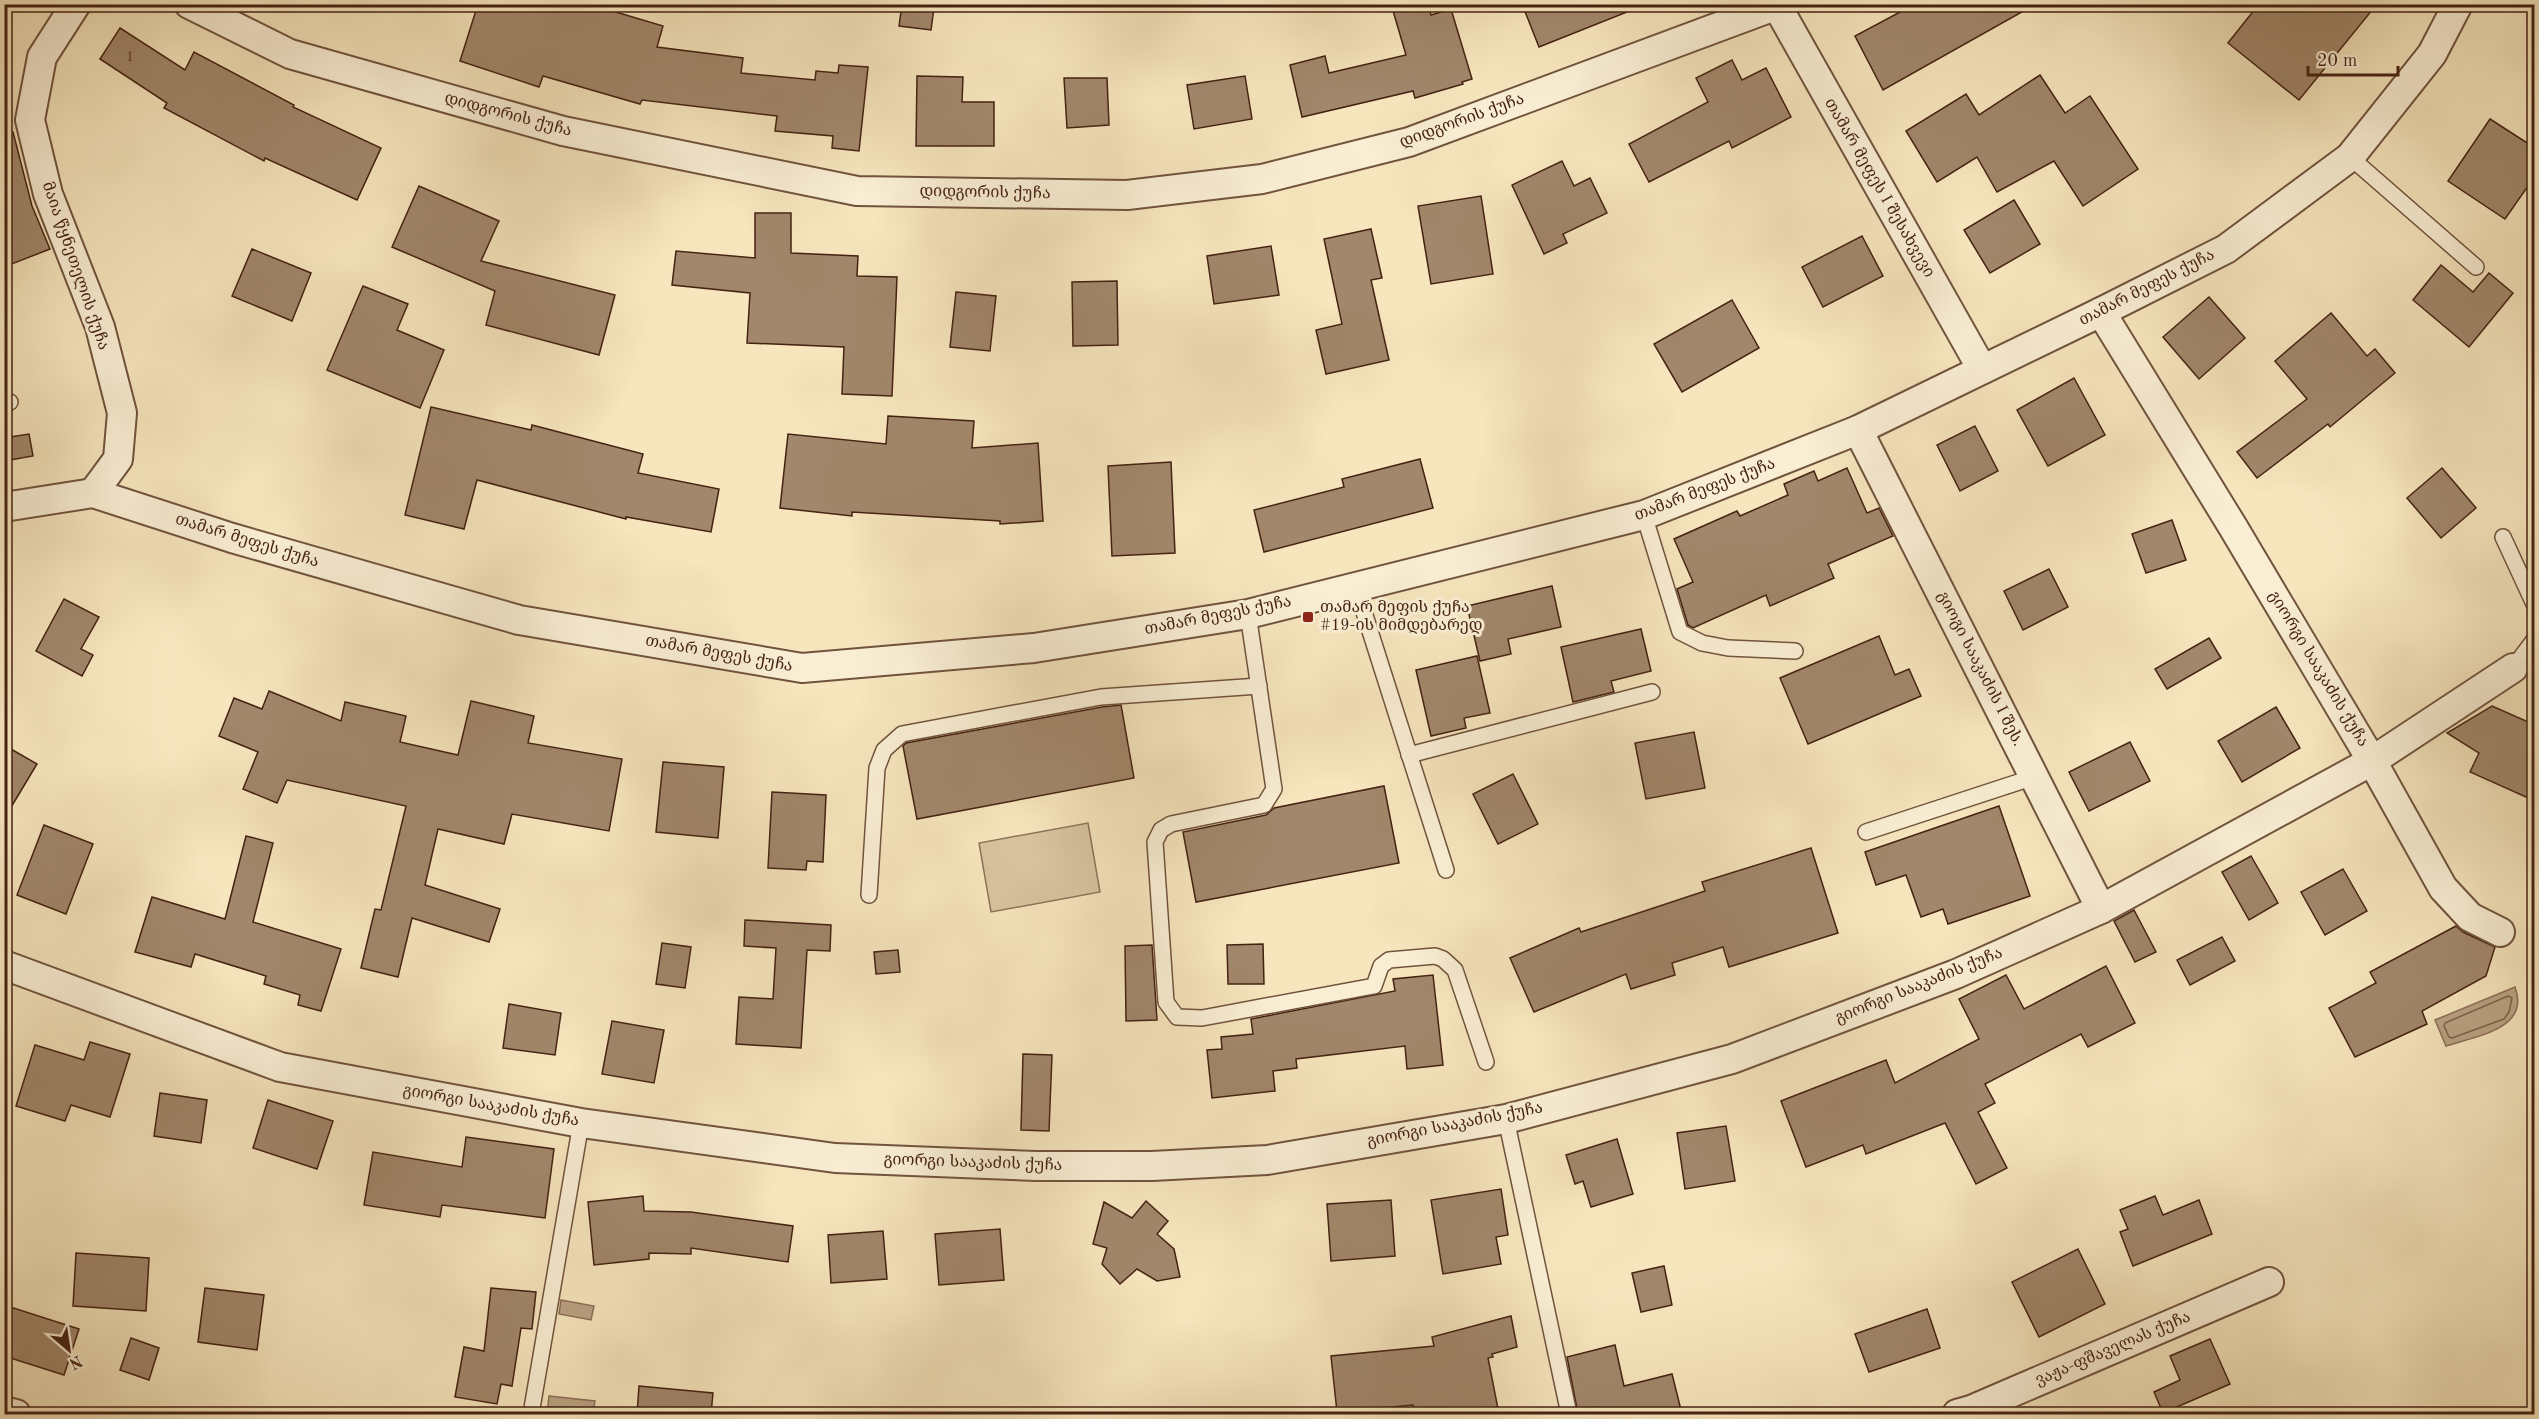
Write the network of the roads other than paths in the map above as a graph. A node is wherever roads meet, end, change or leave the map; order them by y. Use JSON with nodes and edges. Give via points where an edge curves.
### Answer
{"nodes":[{"id":1,"x":76,"y":4,"type":"edge"},
{"id":2,"x":189,"y":4,"type":"edge"},
{"id":3,"x":2458,"y":4,"type":"edge"},
{"id":4,"x":1778,"y":5,"type":"edge"},
{"id":5,"x":2350,"y":158,"type":"junction"},
{"id":6,"x":2476,"y":267,"type":"dead end"},
{"id":7,"x":2101,"y":312,"type":"junction"},
{"id":8,"x":1982,"y":369,"type":"junction"},
{"id":9,"x":1858,"y":429,"type":"junction"},
{"id":10,"x":93,"y":494,"type":"junction"},
{"id":11,"x":4,"y":507,"type":"edge"},
{"id":12,"x":1644,"y":515,"type":"junction"},
{"id":13,"x":2503,"y":537,"type":"dead end"},
{"id":14,"x":1356,"y":587,"type":"junction"},
{"id":15,"x":2535,"y":604,"type":"edge"},
{"id":16,"x":1248,"y":614,"type":"junction"},
{"id":17,"x":2535,"y":640,"type":"edge"},
{"id":18,"x":1795,"y":651,"type":"dead end"},
{"id":19,"x":2513,"y":668,"type":"joint"},
{"id":20,"x":1259,"y":686,"type":"junction"},
{"id":21,"x":1652,"y":692,"type":"dead end"},
{"id":22,"x":1409,"y":755,"type":"junction"},
{"id":23,"x":2372,"y":761,"type":"junction"},
{"id":24,"x":2034,"y":777,"type":"junction"},
{"id":25,"x":1866,"y":832,"type":"dead end"},
{"id":26,"x":1446,"y":870,"type":"dead end"},
{"id":27,"x":869,"y":895,"type":"dead end"},
{"id":28,"x":2101,"y":909,"type":"junction"},
{"id":29,"x":2500,"y":932,"type":"dead end"},
{"id":30,"x":8,"y":975,"type":"edge"},
{"id":31,"x":1486,"y":1062,"type":"dead end"},
{"id":32,"x":1506,"y":1119,"type":"junction"},
{"id":33,"x":581,"y":1123,"type":"junction"},
{"id":34,"x":2269,"y":1282,"type":"dead end"},
{"id":35,"x":4,"y":1411,"type":"edge"},
{"id":36,"x":16,"y":1414,"type":"edge"},
{"id":37,"x":531,"y":1414,"type":"edge"},
{"id":38,"x":1569,"y":1414,"type":"edge"},
{"id":39,"x":1957,"y":1414,"type":"edge"}],
"edges":[{"from":1,"to":10,"type":"street","name":"მაია წყნეთელის ქუჩა","via":[[42,57],[30,120],[48,194],[100,327],[122,413],[118,459]]},
{"from":2,"to":4,"type":"street","name":"დიდგორის ქუჩა","via":[[290,54],[552,128],[846,189],[1127,195],[1262,178],[1409,142]]},
{"from":3,"to":5,"type":"street","name":"თამარ მეფეს ქუჩა","via":[[2432,54]]},
{"from":4,"to":8,"type":"street","name":"თამარ მეფეს I შესახვევი"},
{"from":5,"to":6,"type":"lane"},
{"from":5,"to":7,"type":"street","name":"თამარ მეფეს ქუჩა","via":[[2226,249]]},
{"from":7,"to":8,"type":"street","name":"თამარ მეფეს ქუჩა"},
{"from":7,"to":23,"type":"street","name":"გიორგი სააკაძის ქუჩა"},
{"from":8,"to":9,"type":"street","name":"თამარ მეფეს ქუჩა"},
{"from":9,"to":12,"type":"street","name":"თამარ მეფეს ქუჩა"},
{"from":9,"to":24,"type":"street","name":"გიოგი სააკაძის I შეს."},
{"from":10,"to":11,"type":"street","name":"თამარ მეფეს ქუჩა"},
{"from":10,"to":16,"type":"street","name":"თამარ მეფეს ქუჩა","via":[[519,620],[802,668],[1034,648]]},
{"from":12,"to":14,"type":"street","name":"თამარ მეფეს ქუჩა"},
{"from":12,"to":18,"type":"lane","via":[[1680,632],[1702,643],[1728,648]]},
{"from":13,"to":15,"type":"lane"},
{"from":14,"to":16,"type":"street","name":"თამარ მეფეს ქუჩა"},
{"from":14,"to":22,"type":"lane"},
{"from":16,"to":20,"type":"lane"},
{"from":17,"to":19,"type":"lane"},
{"from":19,"to":23,"type":"street"},
{"from":20,"to":27,"type":"lane","via":[[1101,697],[902,734],[884,750],[877,768]]},
{"from":20,"to":31,"type":"lane","via":[[1274,789],[1270,797],[1264,805],[1171,824],[1161,830],[1155,842],[1166,1002],[1177,1017],[1202,1018],[1374,986],[1381,966],[1389,960],[1435,956],[1455,970]]},
{"from":21,"to":22,"type":"lane"},
{"from":22,"to":26,"type":"lane"},
{"from":23,"to":28,"type":"street","name":"გიორგი სააკაძის ქუჩა"},
{"from":23,"to":29,"type":"street","via":[[2443,888],[2470,917]]},
{"from":24,"to":25,"type":"lane"},
{"from":24,"to":28,"type":"street","name":"გიოგი სააკაძის I შეს."},
{"from":28,"to":32,"type":"street","name":"გიორგი სააკაძის ქუჩა","via":[[1956,974],[1731,1059]]},
{"from":30,"to":33,"type":"street","name":"გიორგი სააკაძის ქუჩა","via":[[280,1067]]},
{"from":32,"to":33,"type":"street","name":"გიორგი სააკაძის ქუჩა","via":[[1267,1160],[1152,1166],[835,1158]]},
{"from":32,"to":38,"type":"lane"},
{"from":33,"to":37,"type":"lane"},
{"from":34,"to":39,"type":"street","name":"ვაჟა-ფშაველას ქუჩა"},
{"from":35,"to":36,"type":"street"}]}
